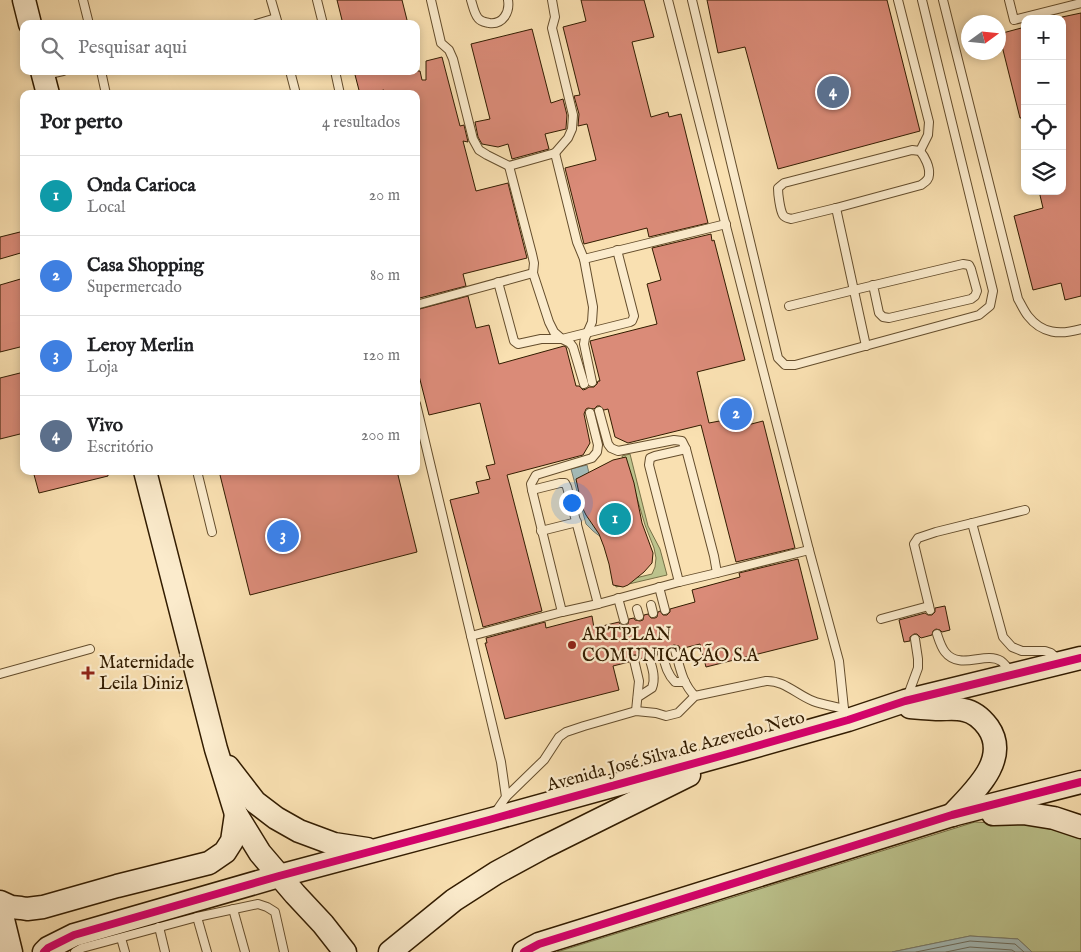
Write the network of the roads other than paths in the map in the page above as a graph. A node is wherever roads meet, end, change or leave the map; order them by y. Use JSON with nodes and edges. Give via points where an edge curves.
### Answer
{"nodes":[{"id":1,"x":24,"y":0,"type":"edge"},
{"id":2,"x":83,"y":0,"type":"edge"},
{"id":3,"x":271,"y":0,"type":"edge"},
{"id":4,"x":317,"y":0,"type":"edge"},
{"id":5,"x":430,"y":0,"type":"edge"},
{"id":6,"x":471,"y":0,"type":"edge"},
{"id":7,"x":508,"y":0,"type":"edge"},
{"id":8,"x":552,"y":0,"type":"edge"},
{"id":9,"x":668,"y":0,"type":"edge"},
{"id":10,"x":692,"y":0,"type":"edge"},
{"id":11,"x":898,"y":0,"type":"edge"},
{"id":12,"x":922,"y":0,"type":"edge"},
{"id":13,"x":943,"y":0,"type":"edge"},
{"id":14,"x":1009,"y":0,"type":"edge"},
{"id":15,"x":1081,"y":3,"type":"edge"},
{"id":16,"x":29,"y":20,"type":"edge"},
{"id":17,"x":88,"y":20,"type":"edge"},
{"id":18,"x":277,"y":20,"type":"edge"},
{"id":19,"x":322,"y":20,"type":"edge"},
{"id":20,"x":102,"y":75,"type":"edge"},
{"id":21,"x":291,"y":75,"type":"edge"},
{"id":22,"x":336,"y":75,"type":"edge"},
{"id":23,"x":105,"y":90,"type":"edge"},
{"id":24,"x":295,"y":90,"type":"edge"},
{"id":25,"x":339,"y":90,"type":"edge"},
{"id":26,"x":920,"y":151,"type":"junction"},
{"id":27,"x":555,"y":153,"type":"junction"},
{"id":28,"x":509,"y":166,"type":"junction"},
{"id":29,"x":836,"y":208,"type":"junction"},
{"id":30,"x":726,"y":224,"type":"junction"},
{"id":31,"x":617,"y":250,"type":"junction"},
{"id":32,"x":584,"y":259,"type":"junction"},
{"id":33,"x":534,"y":272,"type":"junction"},
{"id":34,"x":498,"y":282,"type":"junction"},
{"id":35,"x":873,"y":285,"type":"junction"},
{"id":36,"x":854,"y":290,"type":"junction"},
{"id":37,"x":420,"y":304,"type":"edge"},
{"id":38,"x":789,"y":306,"type":"dead end"},
{"id":39,"x":1081,"y":329,"type":"edge"},
{"id":40,"x":587,"y":333,"type":"junction"},
{"id":41,"x":562,"y":339,"type":"junction"},
{"id":42,"x":866,"y":346,"type":"junction"},
{"id":43,"x":599,"y":411,"type":"dead end"},
{"id":44,"x":590,"y":413,"type":"dead end"},
{"id":45,"x":420,"y":421,"type":"edge"},
{"id":46,"x":686,"y":449,"type":"junction"},
{"id":47,"x":146,"y":475,"type":"edge"},
{"id":48,"x":198,"y":475,"type":"edge"},
{"id":49,"x":532,"y":490,"type":"junction"},
{"id":50,"x":1025,"y":510,"type":"dead end"},
{"id":51,"x":577,"y":522,"type":"junction"},
{"id":52,"x":972,"y":523,"type":"junction"},
{"id":53,"x":541,"y":531,"type":"junction"},
{"id":54,"x":212,"y":532,"type":"dead end"},
{"id":55,"x":809,"y":550,"type":"junction"},
{"id":56,"x":717,"y":573,"type":"junction"},
{"id":57,"x":679,"y":582,"type":"junction"},
{"id":58,"x":659,"y":588,"type":"junction"},
{"id":59,"x":618,"y":598,"type":"junction"},
{"id":60,"x":598,"y":604,"type":"junction"},
{"id":61,"x":665,"y":610,"type":"dead end"},
{"id":62,"x":562,"y":612,"type":"junction"},
{"id":63,"x":881,"y":619,"type":"dead end"},
{"id":64,"x":624,"y":620,"type":"dead end"},
{"id":65,"x":937,"y":634,"type":"dead end"},
{"id":66,"x":471,"y":636,"type":"junction"},
{"id":67,"x":915,"y":640,"type":"dead end"},
{"id":68,"x":90,"y":650,"type":"dead end"},
{"id":69,"x":675,"y":650,"type":"dead end"},
{"id":70,"x":662,"y":653,"type":"dead end"},
{"id":71,"x":649,"y":656,"type":"dead end"},
{"id":72,"x":634,"y":660,"type":"dead end"},
{"id":73,"x":1071,"y":660,"type":"edge"},
{"id":74,"x":0,"y":674,"type":"edge"},
{"id":75,"x":1012,"y":674,"type":"junction"},
{"id":76,"x":685,"y":682,"type":"junction"},
{"id":77,"x":638,"y":696,"type":"junction"},
{"id":78,"x":695,"y":696,"type":"junction"},
{"id":79,"x":900,"y":703,"type":"junction"},
{"id":80,"x":636,"y":711,"type":"junction"},
{"id":81,"x":846,"y":714,"type":"junction"},
{"id":82,"x":216,"y":749,"type":"junction"},
{"id":83,"x":735,"y":752,"type":"junction"},
{"id":84,"x":1081,"y":782,"type":"edge"},
{"id":85,"x":506,"y":797,"type":"junction"},
{"id":86,"x":236,"y":814,"type":"junction"},
{"id":87,"x":952,"y":815,"type":"junction"},
{"id":88,"x":489,"y":820,"type":"junction"},
{"id":89,"x":1081,"y":827,"type":"edge"},
{"id":90,"x":374,"y":851,"type":"junction"},
{"id":91,"x":278,"y":876,"type":"junction"},
{"id":92,"x":0,"y":902,"type":"edge"},
{"id":93,"x":0,"y":908,"type":"edge"},
{"id":94,"x":233,"y":909,"type":"junction"},
{"id":95,"x":197,"y":918,"type":"junction"},
{"id":96,"x":159,"y":927,"type":"junction"},
{"id":97,"x":126,"y":931,"type":"junction"},
{"id":98,"x":83,"y":950,"type":"edge"},
{"id":99,"x":11,"y":952,"type":"edge"},
{"id":100,"x":44,"y":952,"type":"edge"},
{"id":101,"x":75,"y":952,"type":"edge"},
{"id":102,"x":125,"y":952,"type":"edge"},
{"id":103,"x":165,"y":952,"type":"edge"},
{"id":104,"x":207,"y":952,"type":"edge"},
{"id":105,"x":245,"y":952,"type":"edge"},
{"id":106,"x":284,"y":952,"type":"edge"},
{"id":107,"x":345,"y":952,"type":"edge"},
{"id":108,"x":390,"y":952,"type":"edge"},
{"id":109,"x":524,"y":952,"type":"edge"}],
"edges":[{"from":1,"to":16,"type":"street"},
{"from":2,"to":17,"type":"lane"},
{"from":3,"to":18,"type":"lane"},
{"from":4,"to":19,"type":"lane"},
{"from":5,"to":28,"type":"lane","via":[[441,43],[453,59],[473,139],[479,150]]},
{"from":6,"to":7,"type":"lane","via":[[479,19],[494,24],[506,15]]},
{"from":8,"to":27,"type":"lane","via":[[555,16],[552,28],[573,115],[568,138]]},
{"from":9,"to":30,"type":"lane"},
{"from":10,"to":42,"type":"lane","via":[[778,358],[786,365],[795,365]]},
{"from":11,"to":26,"type":"lane","via":[[929,122],[928,136]]},
{"from":12,"to":42,"type":"lane","via":[[993,290],[990,306],[979,315]]},
{"from":13,"to":39,"type":"lane","via":[[1018,299],[1027,315],[1040,327],[1053,332]]},
{"from":14,"to":15,"type":"lane","via":[[1014,20]]},
{"from":20,"to":23,"type":"lane"},
{"from":21,"to":24,"type":"lane"},
{"from":22,"to":25,"type":"lane"},
{"from":26,"to":29,"type":"lane","via":[[930,174],[921,185]]},
{"from":26,"to":29,"type":"lane","via":[[912,150],[784,183],[778,188],[782,214],[787,218]]},
{"from":27,"to":28,"type":"lane"},
{"from":27,"to":32,"type":"lane"},
{"from":28,"to":33,"type":"lane"},
{"from":29,"to":36,"type":"lane"},
{"from":30,"to":31,"type":"lane"},
{"from":30,"to":55,"type":"lane"},
{"from":31,"to":32,"type":"lane"},
{"from":31,"to":40,"type":"lane","via":[[634,316],[632,321]]},
{"from":32,"to":40,"type":"lane","via":[[593,307]]},
{"from":33,"to":34,"type":"lane"},
{"from":33,"to":41,"type":"lane","via":[[549,322]]},
{"from":34,"to":37,"type":"lane"},
{"from":34,"to":41,"type":"lane","via":[[514,341],[518,344]]},
{"from":35,"to":35,"type":"lane","via":[[963,264],[972,269],[977,291],[971,299],[889,318],[879,313]]},
{"from":35,"to":36,"type":"lane"},
{"from":36,"to":38,"type":"lane"},
{"from":36,"to":42,"type":"lane"},
{"from":40,"to":41,"type":"lane"},
{"from":40,"to":41,"type":"lane","via":[[584,344],[588,383],[573,347]]},
{"from":43,"to":46,"type":"lane","via":[[611,448],[618,451],[674,440],[682,442]]},
{"from":44,"to":49,"type":"lane","via":[[597,452],[592,458],[536,475]]},
{"from":45,"to":66,"type":"lane"},
{"from":46,"to":56,"type":"lane"},
{"from":46,"to":57,"type":"lane","via":[[650,458],[649,465]]},
{"from":47,"to":82,"type":"street"},
{"from":48,"to":54,"type":"lane"},
{"from":49,"to":51,"type":"lane","via":[[565,484]]},
{"from":49,"to":53,"type":"lane"},
{"from":50,"to":52,"type":"lane"},
{"from":51,"to":53,"type":"lane"},
{"from":51,"to":60,"type":"lane"},
{"from":52,"to":63,"type":"lane","via":[[915,541],[930,608]]},
{"from":52,"to":73,"type":"lane","via":[[1004,637],[1012,647],[1022,651],[1045,651]]},
{"from":53,"to":62,"type":"lane"},
{"from":55,"to":56,"type":"lane"},
{"from":55,"to":81,"type":"lane","via":[[839,661]]},
{"from":56,"to":57,"type":"lane"},
{"from":57,"to":58,"type":"lane"},
{"from":58,"to":59,"type":"lane"},
{"from":58,"to":61,"type":"lane"},
{"from":59,"to":60,"type":"lane"},
{"from":59,"to":64,"type":"lane"},
{"from":60,"to":62,"type":"lane"},
{"from":62,"to":66,"type":"lane"},
{"from":65,"to":75,"type":"lane","via":[[948,655],[960,661],[999,660]]},
{"from":66,"to":85,"type":"lane","via":[[501,762]]},
{"from":67,"to":79,"type":"lane","via":[[918,668],[912,688]]},
{"from":68,"to":74,"type":"lane"},
{"from":69,"to":76,"type":"lane"},
{"from":70,"to":76,"type":"lane","via":[[670,677],[675,682]]},
{"from":71,"to":77,"type":"lane","via":[[654,682],[652,688]]},
{"from":72,"to":77,"type":"lane","via":[[639,681]]},
{"from":73,"to":75,"type":"street","name":"Avenida José Silva de Azevedo Neto"},
{"from":75,"to":79,"type":"street","name":"Avenida José Silva de Azevedo Neto"},
{"from":76,"to":78,"type":"lane"},
{"from":77,"to":80,"type":"lane"},
{"from":78,"to":80,"type":"lane","via":[[678,713],[666,716]]},
{"from":78,"to":81,"type":"lane","via":[[773,680]]},
{"from":79,"to":81,"type":"street","name":"Avenida José Silva de Azevedo Neto"},
{"from":79,"to":87,"type":"street","via":[[964,710],[976,714],[990,729],[996,750],[994,761],[989,772]]},
{"from":80,"to":85,"type":"lane","via":[[566,732],[544,760]]},
{"from":81,"to":83,"type":"street","name":"Avenida José Silva de Azevedo Neto"},
{"from":82,"to":86,"type":"street"},
{"from":82,"to":90,"type":"street","via":[[255,802],[276,818],[334,844]]},
{"from":83,"to":88,"type":"street","name":"Avenida José Silva de Azevedo Neto"},
{"from":83,"to":108,"type":"street","name":"Avenida José Silva de Azevedo Neto","via":[[496,873],[454,900]]},
{"from":84,"to":87,"type":"street"},
{"from":85,"to":88,"type":"lane"},
{"from":86,"to":91,"type":"street"},
{"from":86,"to":92,"type":"street","via":[[232,841],[225,852],[210,863],[43,908],[11,907]]},
{"from":87,"to":89,"type":"street","via":[[1023,813]]},
{"from":87,"to":109,"type":"street","via":[[539,944]]},
{"from":88,"to":90,"type":"street","name":"Avenida José Silva de Azevedo Neto"},
{"from":90,"to":91,"type":"street","name":"Avenida José Silva de Azevedo Neto"},
{"from":91,"to":97,"type":"street","name":"Avenida José Silva de Azevedo Neto"},
{"from":91,"to":107,"type":"street"},
{"from":93,"to":99,"type":"street"},
{"from":94,"to":95,"type":"lane"},
{"from":94,"to":105,"type":"lane"},
{"from":94,"to":106,"type":"lane","via":[[258,904],[275,912]]},
{"from":95,"to":96,"type":"lane"},
{"from":95,"to":104,"type":"lane"},
{"from":96,"to":97,"type":"lane"},
{"from":96,"to":103,"type":"lane"},
{"from":97,"to":98,"type":"lane"},
{"from":97,"to":100,"type":"street","name":"Avenida José Silva de Azevedo Neto","via":[[74,935]]},
{"from":97,"to":102,"type":"lane"},
{"from":98,"to":101,"type":"lane"}]}
